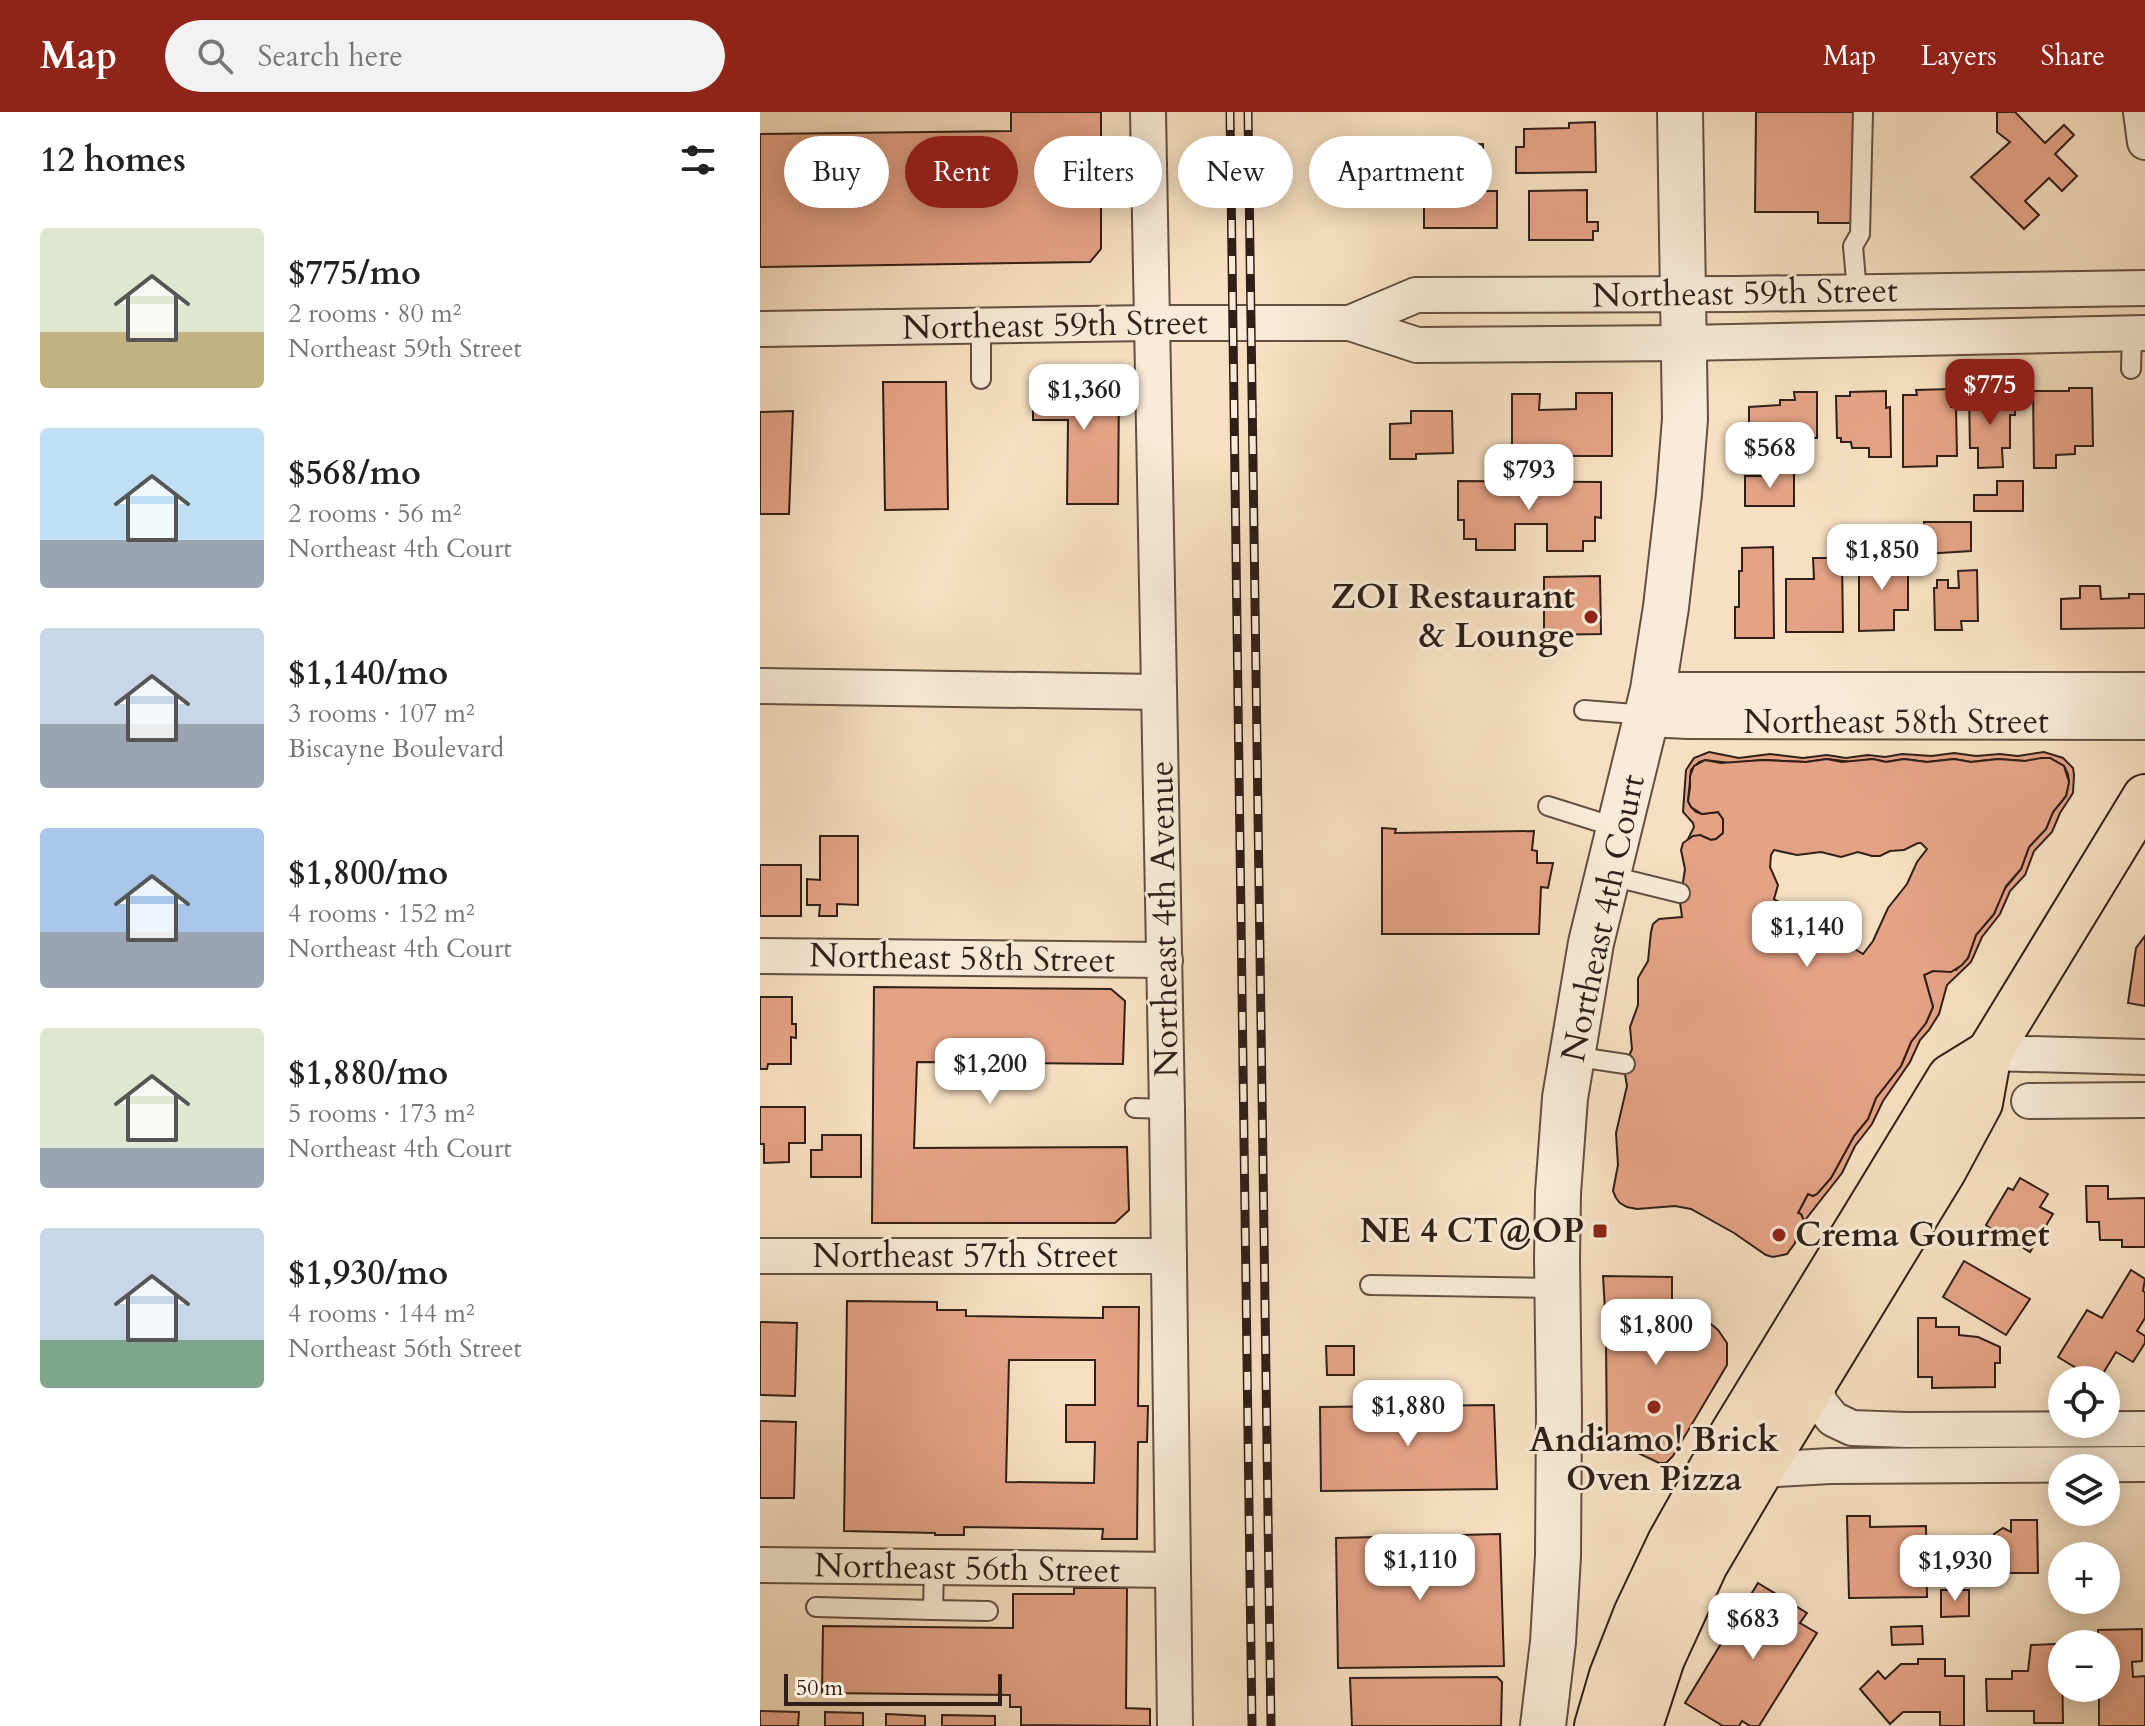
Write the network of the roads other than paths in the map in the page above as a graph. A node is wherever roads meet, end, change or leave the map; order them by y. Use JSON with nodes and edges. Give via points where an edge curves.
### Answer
{"nodes":[{"id":1,"x":1148,"y":112,"type":"edge"},
{"id":2,"x":1680,"y":112,"type":"edge"},
{"id":3,"x":2141,"y":112,"type":"edge"},
{"id":4,"x":1863,"y":113,"type":"edge"},
{"id":5,"x":2145,"y":142,"type":"edge"},
{"id":6,"x":2145,"y":288,"type":"edge"},
{"id":7,"x":1857,"y":292,"type":"junction"},
{"id":8,"x":1682,"y":294,"type":"junction"},
{"id":9,"x":1152,"y":323,"type":"junction"},
{"id":10,"x":1350,"y":323,"type":"junction"},
{"id":11,"x":981,"y":326,"type":"junction"},
{"id":12,"x":760,"y":329,"type":"edge"},
{"id":13,"x":2138,"y":333,"type":"edge"},
{"id":14,"x":1684,"y":343,"type":"junction"},
{"id":15,"x":2131,"y":369,"type":"dead end"},
{"id":16,"x":981,"y":379,"type":"dead end"},
{"id":17,"x":760,"y":686,"type":"edge"},
{"id":18,"x":2145,"y":690,"type":"edge"},
{"id":19,"x":1159,"y":692,"type":"junction"},
{"id":20,"x":1649,"y":708,"type":"junction"},
{"id":21,"x":1584,"y":710,"type":"dead end"},
{"id":22,"x":2145,"y":722,"type":"edge"},
{"id":23,"x":2145,"y":797,"type":"edge"},
{"id":24,"x":1548,"y":806,"type":"dead end"},
{"id":25,"x":1618,"y":828,"type":"junction"},
{"id":26,"x":1607,"y":875,"type":"junction"},
{"id":27,"x":1680,"y":893,"type":"dead end"},
{"id":28,"x":760,"y":956,"type":"edge"},
{"id":29,"x":1165,"y":960,"type":"junction"},
{"id":30,"x":1989,"y":1053,"type":"junction"},
{"id":31,"x":1572,"y":1056,"type":"junction"},
{"id":32,"x":2145,"y":1057,"type":"edge"},
{"id":33,"x":1625,"y":1064,"type":"dead end"},
{"id":34,"x":2145,"y":1100,"type":"edge"},
{"id":35,"x":2029,"y":1101,"type":"dead end"},
{"id":36,"x":760,"y":1256,"type":"edge"},
{"id":37,"x":1169,"y":1256,"type":"junction"},
{"id":38,"x":1370,"y":1285,"type":"dead end"},
{"id":39,"x":1557,"y":1288,"type":"junction"},
{"id":40,"x":1814,"y":1382,"type":"junction"},
{"id":41,"x":2048,"y":1429,"type":"edge"},
{"id":42,"x":2120,"y":1429,"type":"edge"},
{"id":43,"x":2145,"y":1429,"type":"edge"},
{"id":44,"x":1907,"y":1430,"type":"junction"},
{"id":45,"x":2048,"y":1464,"type":"edge"},
{"id":46,"x":2120,"y":1464,"type":"edge"},
{"id":47,"x":2145,"y":1464,"type":"edge"},
{"id":48,"x":1907,"y":1465,"type":"junction"},
{"id":49,"x":1761,"y":1470,"type":"junction"},
{"id":50,"x":760,"y":1565,"type":"edge"},
{"id":51,"x":934,"y":1567,"type":"junction"},
{"id":52,"x":1173,"y":1570,"type":"junction"},
{"id":53,"x":816,"y":1607,"type":"dead end"},
{"id":54,"x":933,"y":1610,"type":"junction"},
{"id":55,"x":988,"y":1611,"type":"dead end"},
{"id":56,"x":1175,"y":1726,"type":"edge"},
{"id":57,"x":1543,"y":1726,"type":"edge"},
{"id":58,"x":1597,"y":1726,"type":"edge"},
{"id":59,"x":1640,"y":1726,"type":"edge"}],
"edges":[{"from":1,"to":9,"type":"street","name":"Northeast 4th Avenue"},
{"from":2,"to":8,"type":"street","name":"Northeast 4th Court"},
{"from":3,"to":5,"type":"street"},
{"from":4,"to":7,"type":"lane","via":[[1860,234],[1853,246]]},
{"from":6,"to":7,"type":"street","name":"Northeast 59th Street"},
{"from":7,"to":8,"type":"street","name":"Northeast 59th Street"},
{"from":8,"to":10,"type":"street","name":"Northeast 59th Street","via":[[1416,295]]},
{"from":8,"to":14,"type":"street","name":"Northeast 4th Court"},
{"from":9,"to":10,"type":"street","name":"Northeast 59th Street"},
{"from":9,"to":11,"type":"street","name":"Northeast 59th Street"},
{"from":9,"to":19,"type":"street","name":"Northeast 4th Avenue"},
{"from":10,"to":14,"type":"street","name":"Northeast 59th Street","via":[[1417,345]]},
{"from":11,"to":12,"type":"street","name":"Northeast 59th Street"},
{"from":11,"to":16,"type":"lane"},
{"from":13,"to":14,"type":"street","name":"Northeast 59th Street"},
{"from":13,"to":15,"type":"lane"},
{"from":14,"to":20,"type":"street","name":"Northeast 4th Court","via":[[1679,494]]},
{"from":17,"to":19,"type":"street"},
{"from":18,"to":20,"type":"street","name":"Northeast 58th Street"},
{"from":19,"to":29,"type":"street","name":"Northeast 4th Avenue"},
{"from":20,"to":21,"type":"lane"},
{"from":20,"to":22,"type":"street","name":"Northeast 58th Street","via":[[1688,721]]},
{"from":20,"to":25,"type":"street","name":"Northeast 4th Court"},
{"from":23,"to":30,"type":"main road"},
{"from":24,"to":25,"type":"lane"},
{"from":25,"to":26,"type":"street","name":"Northeast 4th Court"},
{"from":26,"to":27,"type":"lane"},
{"from":26,"to":31,"type":"street","name":"Northeast 4th Court"},
{"from":28,"to":29,"type":"street","name":"Northeast 58th Street"},
{"from":29,"to":37,"type":"street","name":"Northeast 4th Avenue","via":[[1151,1108]]},
{"from":30,"to":32,"type":"street"},
{"from":30,"to":40,"type":"main road","via":[[1980,1103]]},
{"from":30,"to":58,"type":"main road","via":[[1950,1077],[1711,1469],[1636,1614]]},
{"from":31,"to":33,"type":"lane"},
{"from":31,"to":39,"type":"street","name":"Northeast 4th Court","via":[[1561,1154]]},
{"from":34,"to":35,"type":"street"},
{"from":36,"to":37,"type":"street","name":"Northeast 57th Street"},
{"from":37,"to":52,"type":"street","name":"Northeast 4th Avenue"},
{"from":38,"to":39,"type":"lane"},
{"from":39,"to":57,"type":"street","name":"Northeast 4th Court","via":[[1558,1556]]},
{"from":40,"to":44,"type":"street","via":[[1820,1403],[1839,1423]]},
{"from":40,"to":49,"type":"main road"},
{"from":41,"to":44,"type":"street"},
{"from":42,"to":43,"type":"street"},
{"from":44,"to":48,"type":"street"},
{"from":45,"to":48,"type":"street"},
{"from":46,"to":47,"type":"street"},
{"from":48,"to":49,"type":"street"},
{"from":49,"to":59,"type":"main road","via":[[1699,1577],[1662,1659]]},
{"from":50,"to":51,"type":"street","name":"Northeast 56th Street"},
{"from":51,"to":52,"type":"street","name":"Northeast 56th Street"},
{"from":51,"to":54,"type":"lane"},
{"from":52,"to":56,"type":"street","name":"Northeast 4th Avenue"},
{"from":53,"to":54,"type":"lane"},
{"from":54,"to":55,"type":"lane"}]}
